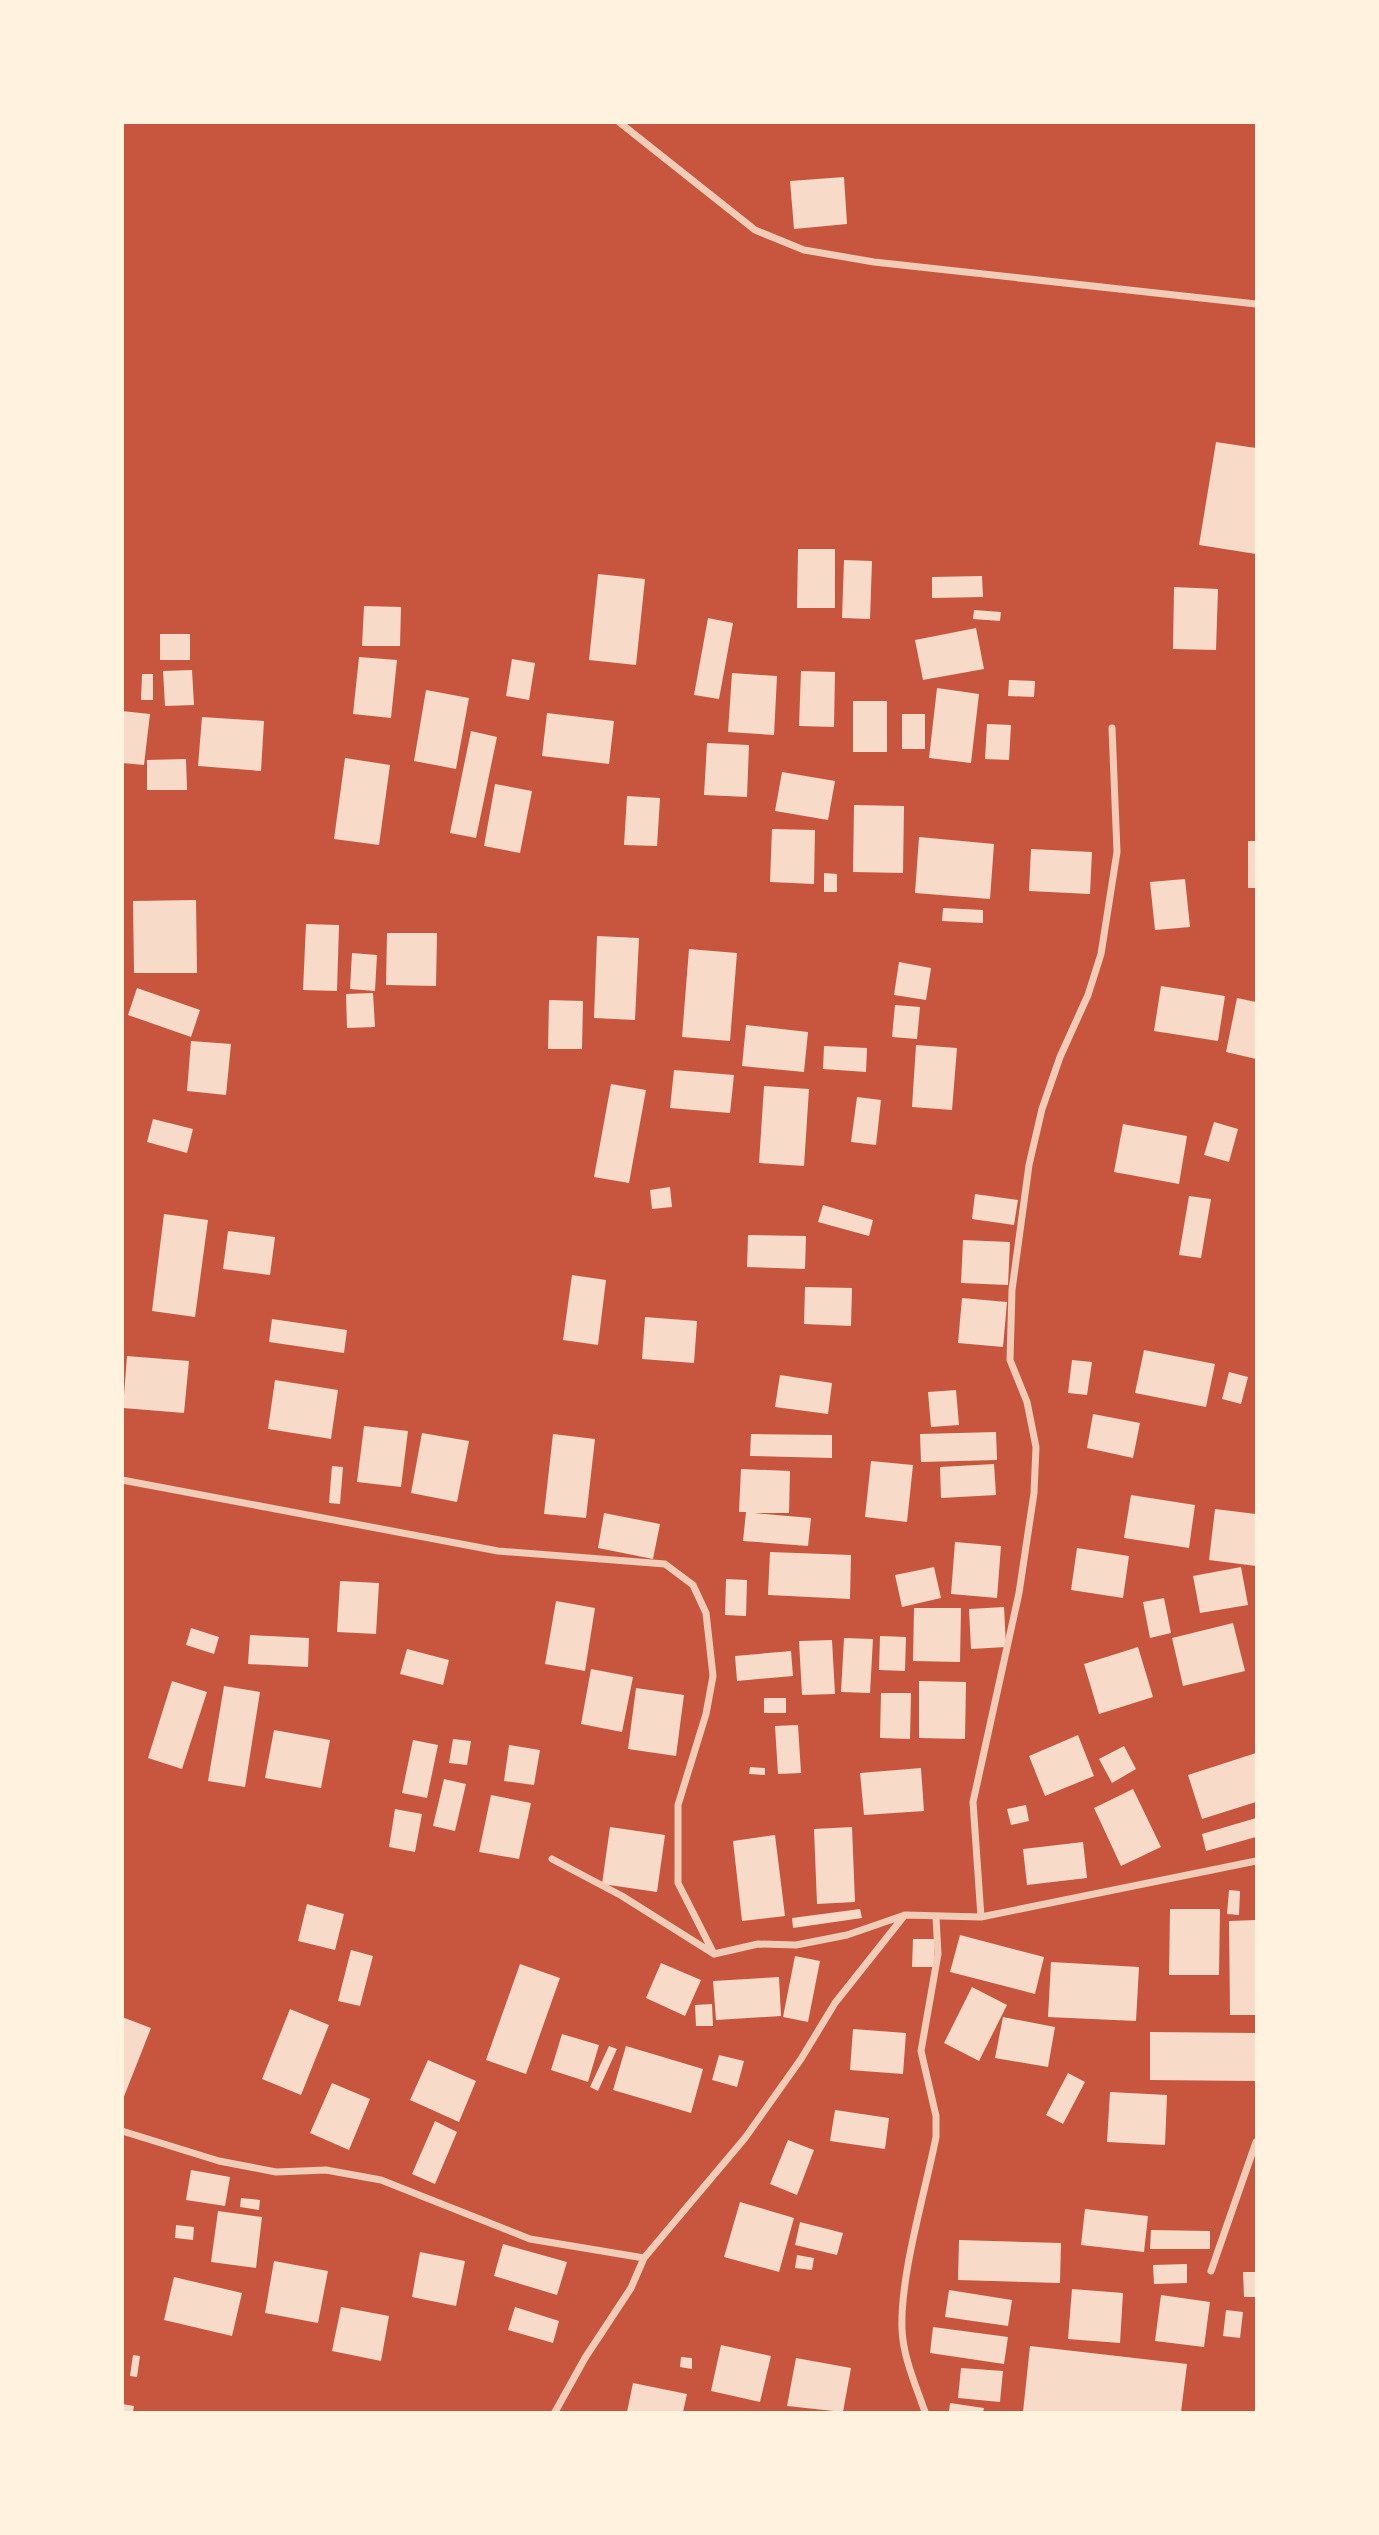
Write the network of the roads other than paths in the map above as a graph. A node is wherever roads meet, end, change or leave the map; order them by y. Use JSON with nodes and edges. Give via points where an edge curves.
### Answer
{"nodes":[{"id":1,"x":619,"y":122,"type":"edge"},
{"id":2,"x":1256,"y":304,"type":"edge"},
{"id":3,"x":1112,"y":728,"type":"dead end"},
{"id":4,"x":122,"y":1480,"type":"edge"},
{"id":5,"x":552,"y":1859,"type":"dead end"},
{"id":6,"x":1256,"y":1861,"type":"edge"},
{"id":7,"x":905,"y":1915,"type":"junction"},
{"id":8,"x":936,"y":1917,"type":"junction"},
{"id":9,"x":981,"y":1917,"type":"junction"},
{"id":10,"x":714,"y":1954,"type":"junction"},
{"id":11,"x":122,"y":2131,"type":"edge"},
{"id":12,"x":1256,"y":2142,"type":"edge"},
{"id":13,"x":643,"y":2258,"type":"junction"},
{"id":14,"x":1212,"y":2271,"type":"dead end"},
{"id":15,"x":555,"y":2413,"type":"edge"},
{"id":16,"x":925,"y":2413,"type":"edge"}],
"edges":[{"from":1,"to":2,"type":"street","via":[[755,230],[804,250],[874,262]]},
{"from":3,"to":9,"type":"street","via":[[1117,852],[1101,954],[1042,1109],[1029,1165],[1012,1290],[1010,1360],[1027,1402],[1036,1447],[1035,1470],[1019,1594],[973,1802]]},
{"from":4,"to":10,"type":"street","via":[[498,1551],[665,1564],[693,1585],[706,1613],[713,1676],[678,1805],[678,1883]]},
{"from":5,"to":10,"type":"street","via":[[622,1895]]},
{"from":6,"to":9,"type":"street"},
{"from":7,"to":8,"type":"street"},
{"from":7,"to":10,"type":"street","via":[[847,1935],[796,1945],[758,1944]]},
{"from":7,"to":13,"type":"street","via":[[835,2003],[802,2059],[745,2138]]},
{"from":8,"to":9,"type":"street"},
{"from":8,"to":16,"type":"street","via":[[938,1954],[921,2051],[936,2116],[936,2137],[904,2295],[902,2330]]},
{"from":11,"to":13,"type":"street","via":[[219,2161],[276,2172],[327,2170],[382,2180],[530,2239]]},
{"from":12,"to":14,"type":"street"},
{"from":13,"to":15,"type":"street","via":[[631,2288]]}]}
